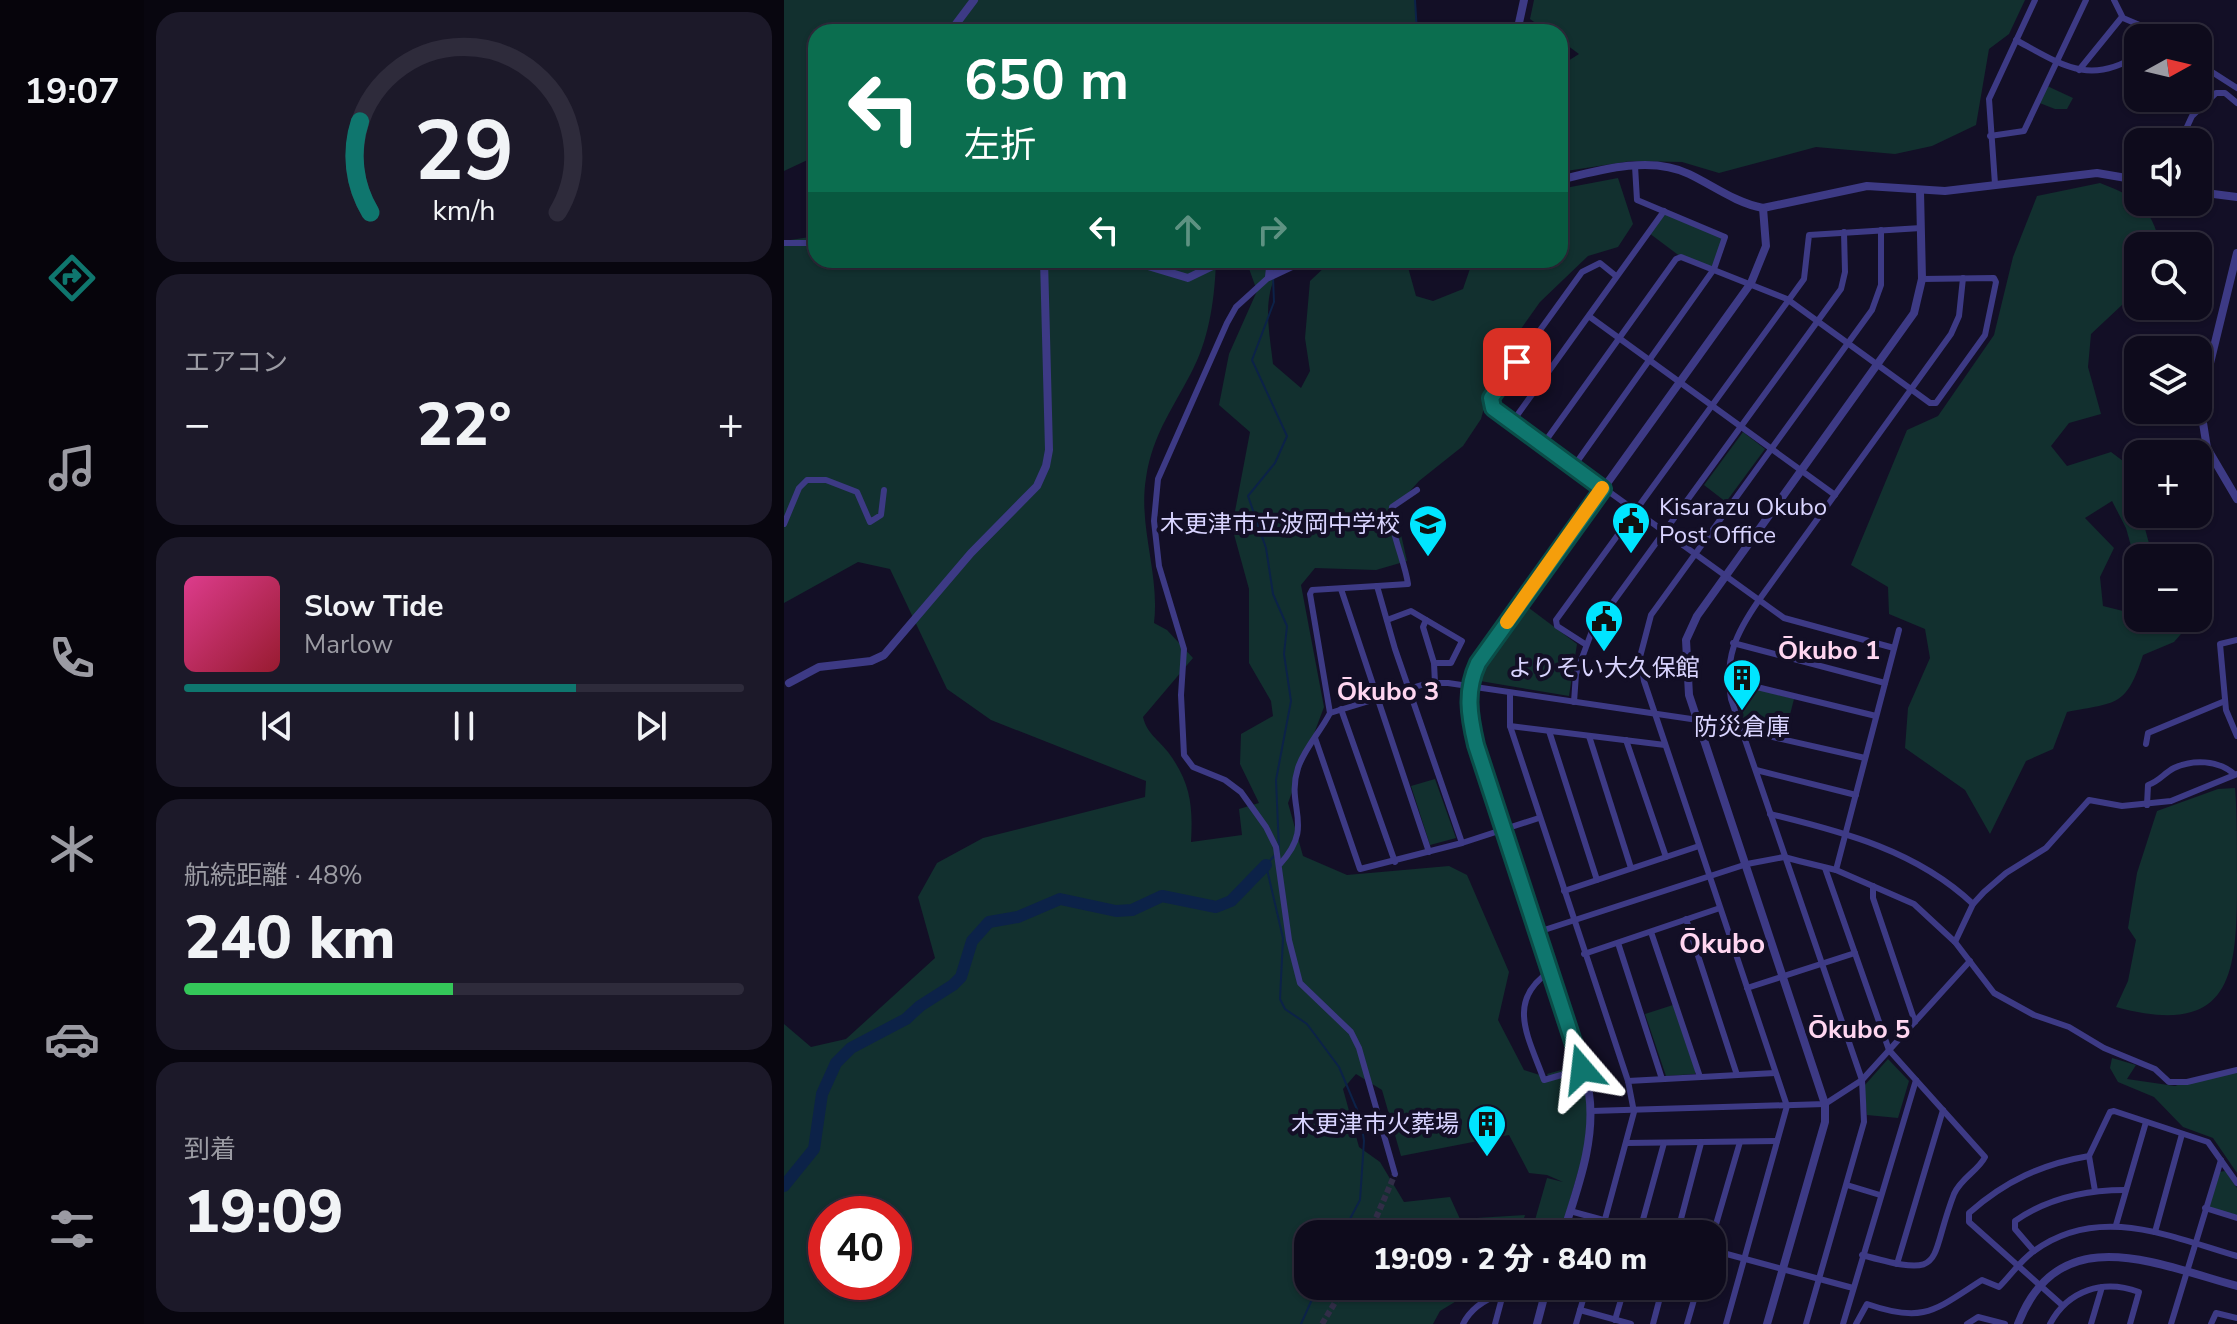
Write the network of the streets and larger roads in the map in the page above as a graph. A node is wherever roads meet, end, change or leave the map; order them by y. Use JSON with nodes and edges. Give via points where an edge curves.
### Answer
{"nodes":[{"id":1,"x":974,"y":0,"type":"edge"},
{"id":2,"x":1524,"y":0,"type":"edge"},
{"id":3,"x":2035,"y":0,"type":"edge"},
{"id":4,"x":2086,"y":0,"type":"edge"},
{"id":5,"x":2114,"y":0,"type":"edge"},
{"id":6,"x":2122,"y":17,"type":"junction"},
{"id":7,"x":956,"y":24,"type":"edge"},
{"id":8,"x":1519,"y":24,"type":"edge"},
{"id":9,"x":2137,"y":24,"type":"edge"},
{"id":10,"x":2016,"y":40,"type":"junction"},
{"id":11,"x":2056,"y":62,"type":"junction"},
{"id":12,"x":2124,"y":64,"type":"edge"},
{"id":13,"x":2079,"y":70,"type":"junction"},
{"id":14,"x":2212,"y":72,"type":"edge"},
{"id":15,"x":2237,"y":88,"type":"edge"},
{"id":16,"x":2237,"y":103,"type":"edge"},
{"id":17,"x":2186,"y":128,"type":"edge"},
{"id":18,"x":1990,"y":136,"type":"junction"},
{"id":19,"x":1635,"y":166,"type":"junction"},
{"id":20,"x":2124,"y":178,"type":"edge"},
{"id":21,"x":1568,"y":179,"type":"edge"},
{"id":22,"x":1995,"y":184,"type":"junction"},
{"id":23,"x":1920,"y":191,"type":"junction"},
{"id":24,"x":2212,"y":194,"type":"edge"},
{"id":25,"x":2237,"y":197,"type":"edge"},
{"id":26,"x":1763,"y":208,"type":"junction"},
{"id":27,"x":1664,"y":211,"type":"junction"},
{"id":28,"x":1921,"y":228,"type":"junction"},
{"id":29,"x":1881,"y":230,"type":"junction"},
{"id":30,"x":1844,"y":232,"type":"junction"},
{"id":31,"x":784,"y":243,"type":"edge"},
{"id":32,"x":808,"y":243,"type":"edge"},
{"id":33,"x":2237,"y":253,"type":"edge"},
{"id":34,"x":2235,"y":267,"type":"edge"},
{"id":35,"x":1044,"y":268,"type":"edge"},
{"id":36,"x":1155,"y":268,"type":"edge"},
{"id":37,"x":1209,"y":268,"type":"edge"},
{"id":38,"x":1270,"y":268,"type":"edge"},
{"id":39,"x":1288,"y":268,"type":"edge"},
{"id":40,"x":1714,"y":269,"type":"junction"},
{"id":41,"x":1616,"y":276,"type":"junction"},
{"id":42,"x":1269,"y":277,"type":"junction"},
{"id":43,"x":1963,"y":278,"type":"junction"},
{"id":44,"x":1922,"y":279,"type":"junction"},
{"id":45,"x":1751,"y":283,"type":"junction"},
{"id":46,"x":1787,"y":299,"type":"junction"},
{"id":47,"x":1590,"y":317,"type":"junction"},
{"id":48,"x":1817,"y":321,"type":"junction"},
{"id":49,"x":1619,"y":339,"type":"junction"},
{"id":50,"x":1847,"y":343,"type":"junction"},
{"id":51,"x":1650,"y":360,"type":"junction"},
{"id":52,"x":1878,"y":365,"type":"junction"},
{"id":53,"x":1681,"y":381,"type":"junction"},
{"id":54,"x":1912,"y":389,"type":"junction"},
{"id":55,"x":1711,"y":404,"type":"junction"},
{"id":56,"x":1513,"y":421,"type":"junction"},
{"id":57,"x":1741,"y":426,"type":"junction"},
{"id":58,"x":1544,"y":443,"type":"junction"},
{"id":59,"x":1771,"y":448,"type":"junction"},
{"id":60,"x":1574,"y":466,"type":"junction"},
{"id":61,"x":1804,"y":471,"type":"junction"},
{"id":62,"x":1603,"y":489,"type":"junction"},
{"id":63,"x":884,"y":490,"type":"dead end"},
{"id":64,"x":1417,"y":490,"type":"dead end"},
{"id":65,"x":1835,"y":495,"type":"junction"},
{"id":66,"x":2237,"y":499,"type":"edge"},
{"id":67,"x":1634,"y":511,"type":"junction"},
{"id":68,"x":784,"y":524,"type":"edge"},
{"id":69,"x":1664,"y":531,"type":"junction"},
{"id":70,"x":1693,"y":554,"type":"junction"},
{"id":71,"x":1724,"y":577,"type":"junction"},
{"id":72,"x":1377,"y":586,"type":"junction"},
{"id":73,"x":1341,"y":589,"type":"junction"},
{"id":74,"x":1759,"y":600,"type":"junction"},
{"id":75,"x":1387,"y":620,"type":"junction"},
{"id":76,"x":1426,"y":620,"type":"junction"},
{"id":77,"x":1899,"y":630,"type":"dead end"},
{"id":78,"x":2237,"y":640,"type":"edge"},
{"id":79,"x":1733,"y":643,"type":"junction"},
{"id":80,"x":1585,"y":644,"type":"junction"},
{"id":81,"x":1894,"y":648,"type":"junction"},
{"id":82,"x":1434,"y":663,"type":"junction"},
{"id":83,"x":1728,"y":680,"type":"junction"},
{"id":84,"x":789,"y":683,"type":"dead end"},
{"id":85,"x":1435,"y":683,"type":"junction"},
{"id":86,"x":1885,"y":683,"type":"junction"},
{"id":87,"x":1468,"y":685,"type":"junction"},
{"id":88,"x":1408,"y":689,"type":"junction"},
{"id":89,"x":1510,"y":693,"type":"junction"},
{"id":90,"x":1375,"y":698,"type":"junction"},
{"id":91,"x":2225,"y":701,"type":"junction"},
{"id":92,"x":1574,"y":702,"type":"junction"},
{"id":93,"x":1341,"y":709,"type":"junction"},
{"id":94,"x":1330,"y":713,"type":"junction"},
{"id":95,"x":1654,"y":714,"type":"junction"},
{"id":96,"x":1876,"y":716,"type":"junction"},
{"id":97,"x":1698,"y":720,"type":"junction"},
{"id":98,"x":1510,"y":726,"type":"junction"},
{"id":99,"x":1742,"y":728,"type":"junction"},
{"id":100,"x":1549,"y":731,"type":"junction"},
{"id":101,"x":1589,"y":736,"type":"junction"},
{"id":102,"x":2237,"y":736,"type":"edge"},
{"id":103,"x":1315,"y":738,"type":"junction"},
{"id":104,"x":1626,"y":740,"type":"junction"},
{"id":105,"x":2146,"y":744,"type":"dead end"},
{"id":106,"x":1665,"y":745,"type":"junction"},
{"id":107,"x":1865,"y":758,"type":"junction"},
{"id":108,"x":1756,"y":770,"type":"junction"},
{"id":109,"x":2236,"y":774,"type":"edge"},
{"id":110,"x":1856,"y":795,"type":"junction"},
{"id":111,"x":2147,"y":805,"type":"junction"},
{"id":112,"x":1770,"y":814,"type":"junction"},
{"id":113,"x":1539,"y":818,"type":"junction"},
{"id":114,"x":1504,"y":829,"type":"junction"},
{"id":115,"x":1846,"y":833,"type":"junction"},
{"id":116,"x":1462,"y":843,"type":"junction"},
{"id":117,"x":1699,"y":846,"type":"junction"},
{"id":118,"x":1429,"y":852,"type":"junction"},
{"id":119,"x":1666,"y":857,"type":"junction"},
{"id":120,"x":1784,"y":857,"type":"junction"},
{"id":121,"x":1395,"y":862,"type":"junction"},
{"id":122,"x":1280,"y":864,"type":"junction"},
{"id":123,"x":1747,"y":864,"type":"junction"},
{"id":124,"x":1631,"y":868,"type":"junction"},
{"id":125,"x":1825,"y":868,"type":"junction"},
{"id":126,"x":1836,"y":870,"type":"junction"},
{"id":127,"x":1710,"y":877,"type":"junction"},
{"id":128,"x":1597,"y":880,"type":"junction"},
{"id":129,"x":1873,"y":886,"type":"junction"},
{"id":130,"x":1564,"y":891,"type":"junction"},
{"id":131,"x":1973,"y":904,"type":"junction"},
{"id":132,"x":1720,"y":908,"type":"junction"},
{"id":133,"x":1686,"y":919,"type":"junction"},
{"id":134,"x":1573,"y":921,"type":"junction"},
{"id":135,"x":1538,"y":932,"type":"junction"},
{"id":136,"x":1651,"y":932,"type":"junction"},
{"id":137,"x":1955,"y":942,"type":"junction"},
{"id":138,"x":1618,"y":943,"type":"junction"},
{"id":139,"x":1855,"y":953,"type":"junction"},
{"id":140,"x":1584,"y":954,"type":"junction"},
{"id":141,"x":1970,"y":961,"type":"junction"},
{"id":142,"x":1821,"y":964,"type":"junction"},
{"id":143,"x":1552,"y":970,"type":"junction"},
{"id":144,"x":1784,"y":976,"type":"junction"},
{"id":145,"x":1747,"y":988,"type":"junction"},
{"id":146,"x":1915,"y":1022,"type":"junction"},
{"id":147,"x":1889,"y":1050,"type":"junction"},
{"id":148,"x":1582,"y":1069,"type":"junction"},
{"id":149,"x":2237,"y":1070,"type":"edge"},
{"id":150,"x":1775,"y":1073,"type":"junction"},
{"id":151,"x":1737,"y":1075,"type":"junction"},
{"id":152,"x":1700,"y":1077,"type":"junction"},
{"id":153,"x":1662,"y":1079,"type":"junction"},
{"id":154,"x":1862,"y":1080,"type":"junction"},
{"id":155,"x":1916,"y":1080,"type":"junction"},
{"id":156,"x":1628,"y":1081,"type":"junction"},
{"id":157,"x":1825,"y":1104,"type":"junction"},
{"id":158,"x":1787,"y":1106,"type":"junction"},
{"id":159,"x":1943,"y":1110,"type":"junction"},
{"id":160,"x":1591,"y":1111,"type":"junction"},
{"id":161,"x":1634,"y":1112,"type":"junction"},
{"id":162,"x":2146,"y":1122,"type":"junction"},
{"id":163,"x":2182,"y":1134,"type":"junction"},
{"id":164,"x":1777,"y":1141,"type":"junction"},
{"id":165,"x":1740,"y":1142,"type":"junction"},
{"id":166,"x":1626,"y":1143,"type":"junction"},
{"id":167,"x":1664,"y":1143,"type":"junction"},
{"id":168,"x":1701,"y":1143,"type":"junction"},
{"id":169,"x":2089,"y":1156,"type":"junction"},
{"id":170,"x":2221,"y":1160,"type":"junction"},
{"id":171,"x":1395,"y":1174,"type":"tunnel mouth"},
{"id":172,"x":2237,"y":1183,"type":"edge"},
{"id":173,"x":1847,"y":1185,"type":"junction"},
{"id":174,"x":2125,"y":1190,"type":"junction"},
{"id":175,"x":2095,"y":1191,"type":"junction"},
{"id":176,"x":1880,"y":1195,"type":"junction"},
{"id":177,"x":2205,"y":1208,"type":"junction"},
{"id":178,"x":1570,"y":1211,"type":"junction"},
{"id":179,"x":2237,"y":1218,"type":"edge"},
{"id":180,"x":1567,"y":1220,"type":"edge"},
{"id":181,"x":1605,"y":1220,"type":"joint"},
{"id":182,"x":1643,"y":1220,"type":"edge"},
{"id":183,"x":1681,"y":1220,"type":"edge"},
{"id":184,"x":1717,"y":1220,"type":"edge"},
{"id":185,"x":2116,"y":1225,"type":"junction"},
{"id":186,"x":2155,"y":1232,"type":"junction"},
{"id":187,"x":2195,"y":1244,"type":"junction"},
{"id":188,"x":2034,"y":1251,"type":"junction"},
{"id":189,"x":1726,"y":1254,"type":"edge"},
{"id":190,"x":1862,"y":1255,"type":"junction"},
{"id":191,"x":2237,"y":1256,"type":"edge"},
{"id":192,"x":1744,"y":1258,"type":"junction"},
{"id":193,"x":1897,"y":1264,"type":"junction"},
{"id":194,"x":2018,"y":1265,"type":"junction"},
{"id":195,"x":1784,"y":1269,"type":"junction"},
{"id":196,"x":2186,"y":1272,"type":"junction"},
{"id":197,"x":1819,"y":1278,"type":"junction"},
{"id":198,"x":2041,"y":1284,"type":"junction"},
{"id":199,"x":2237,"y":1286,"type":"edge"},
{"id":200,"x":2102,"y":1287,"type":"junction"},
{"id":201,"x":1853,"y":1288,"type":"junction"},
{"id":202,"x":1489,"y":1300,"type":"edge"},
{"id":203,"x":1501,"y":1300,"type":"edge"},
{"id":204,"x":1544,"y":1300,"type":"edge"},
{"id":205,"x":1583,"y":1300,"type":"edge"},
{"id":206,"x":1621,"y":1300,"type":"edge"},
{"id":207,"x":1659,"y":1300,"type":"edge"},
{"id":208,"x":1694,"y":1300,"type":"edge"},
{"id":209,"x":2062,"y":1305,"type":"junction"},
{"id":210,"x":1580,"y":1310,"type":"junction"},
{"id":211,"x":2237,"y":1318,"type":"edge"},
{"id":212,"x":1615,"y":1320,"type":"junction"},
{"id":213,"x":1992,"y":1322,"type":"edge"},
{"id":214,"x":1463,"y":1324,"type":"edge"},
{"id":215,"x":1495,"y":1324,"type":"edge"},
{"id":216,"x":1537,"y":1324,"type":"edge"},
{"id":217,"x":1576,"y":1324,"type":"edge"},
{"id":218,"x":1631,"y":1324,"type":"edge"},
{"id":219,"x":1653,"y":1324,"type":"edge"},
{"id":220,"x":1687,"y":1324,"type":"edge"},
{"id":221,"x":1726,"y":1324,"type":"edge"},
{"id":222,"x":1767,"y":1324,"type":"edge"},
{"id":223,"x":1806,"y":1324,"type":"edge"},
{"id":224,"x":1843,"y":1324,"type":"edge"},
{"id":225,"x":1856,"y":1324,"type":"edge"},
{"id":226,"x":1967,"y":1324,"type":"edge"},
{"id":227,"x":2005,"y":1324,"type":"edge"},
{"id":228,"x":2018,"y":1324,"type":"edge"},
{"id":229,"x":2050,"y":1324,"type":"edge"},
{"id":230,"x":2091,"y":1324,"type":"edge"},
{"id":231,"x":2130,"y":1324,"type":"edge"},
{"id":232,"x":2171,"y":1324,"type":"edge"},
{"id":233,"x":2211,"y":1324,"type":"edge"}],
"edges":[{"from":1,"to":7,"type":"street"},
{"from":2,"to":8,"type":"street"},
{"from":3,"to":10,"type":"street"},
{"from":4,"to":11,"type":"street"},
{"from":5,"to":6,"type":"street"},
{"from":6,"to":9,"type":"street"},
{"from":6,"to":13,"type":"street"},
{"from":10,"to":11,"type":"street"},
{"from":10,"to":18,"type":"street","via":[[1989,99]]},
{"from":11,"to":13,"type":"street"},
{"from":11,"to":18,"type":"street","via":[[2024,131]]},
{"from":12,"to":13,"type":"street","via":[[2114,70]]},
{"from":14,"to":15,"type":"street"},
{"from":16,"to":17,"type":"street","via":[[2216,93]]},
{"from":18,"to":22,"type":"street"},
{"from":19,"to":21,"type":"street"},
{"from":19,"to":26,"type":"street","via":[[1677,169]]},
{"from":19,"to":27,"type":"street","via":[[1637,200]]},
{"from":20,"to":22,"type":"street","via":[[2097,173]]},
{"from":22,"to":23,"type":"street"},
{"from":23,"to":26,"type":"street","via":[[1867,186]]},
{"from":23,"to":28,"type":"street"},
{"from":24,"to":25,"type":"street"},
{"from":26,"to":45,"type":"street","via":[[1766,246]]},
{"from":27,"to":40,"type":"street","via":[[1725,237]]},
{"from":27,"to":41,"type":"street"},
{"from":28,"to":29,"type":"street"},
{"from":28,"to":44,"type":"street"},
{"from":29,"to":30,"type":"street"},
{"from":29,"to":50,"type":"street","via":[[1878,298]]},
{"from":30,"to":46,"type":"street","via":[[1809,235],[1807,270]]},
{"from":30,"to":48,"type":"street","via":[[1841,289]]},
{"from":31,"to":32,"type":"street"},
{"from":33,"to":34,"type":"street"},
{"from":34,"to":66,"type":"street","via":[[2200,404],[2207,448]]},
{"from":35,"to":84,"type":"street","via":[[1049,450],[1037,486],[884,655],[819,667]]},
{"from":36,"to":37,"type":"street","via":[[1188,278]]},
{"from":38,"to":42,"type":"street"},
{"from":39,"to":42,"type":"street"},
{"from":40,"to":45,"type":"street"},
{"from":40,"to":49,"type":"street","via":[[1676,259]]},
{"from":40,"to":51,"type":"street"},
{"from":41,"to":47,"type":"street"},
{"from":41,"to":56,"type":"street","via":[[1600,263],[1582,272],[1491,398],[1493,408]]},
{"from":42,"to":122,"type":"street","via":[[1236,307],[1210,359],[1158,479],[1154,521],[1162,583],[1184,649],[1184,755],[1193,767],[1241,792],[1266,827]]},
{"from":43,"to":44,"type":"street"},
{"from":43,"to":54,"type":"street","via":[[1961,307],[1951,334]]},
{"from":43,"to":54,"type":"street","via":[[1994,278],[1985,335],[1943,398],[1930,403]]},
{"from":44,"to":52,"type":"street","via":[[1914,313]]},
{"from":45,"to":46,"type":"street"},
{"from":45,"to":53,"type":"street"},
{"from":46,"to":48,"type":"street"},
{"from":46,"to":55,"type":"street"},
{"from":47,"to":49,"type":"street"},
{"from":47,"to":56,"type":"street"},
{"from":48,"to":50,"type":"street"},
{"from":48,"to":57,"type":"street"},
{"from":49,"to":51,"type":"street"},
{"from":49,"to":58,"type":"street"},
{"from":50,"to":52,"type":"street"},
{"from":50,"to":59,"type":"street"},
{"from":51,"to":53,"type":"street"},
{"from":51,"to":60,"type":"street"},
{"from":52,"to":54,"type":"street"},
{"from":52,"to":61,"type":"street"},
{"from":53,"to":55,"type":"street"},
{"from":53,"to":62,"type":"street"},
{"from":54,"to":65,"type":"street"},
{"from":55,"to":57,"type":"street"},
{"from":55,"to":67,"type":"street"},
{"from":56,"to":58,"type":"street"},
{"from":57,"to":59,"type":"street"},
{"from":57,"to":69,"type":"street"},
{"from":58,"to":60,"type":"street"},
{"from":59,"to":61,"type":"street"},
{"from":59,"to":70,"type":"street"},
{"from":60,"to":62,"type":"street"},
{"from":61,"to":65,"type":"street"},
{"from":61,"to":71,"type":"street"},
{"from":62,"to":67,"type":"street"},
{"from":62,"to":87,"type":"street","via":[[1478,663]]},
{"from":63,"to":68,"type":"street","via":[[881,515],[870,522],[857,492],[826,480],[807,480]]},
{"from":64,"to":72,"type":"street","via":[[1392,507],[1390,518],[1408,584]]},
{"from":65,"to":74,"type":"street"},
{"from":67,"to":69,"type":"street"},
{"from":67,"to":80,"type":"street","via":[[1556,620]]},
{"from":69,"to":70,"type":"street"},
{"from":69,"to":80,"type":"street"},
{"from":70,"to":71,"type":"street"},
{"from":70,"to":95,"type":"street","via":[[1651,615],[1642,638],[1640,657]]},
{"from":71,"to":74,"type":"street"},
{"from":71,"to":97,"type":"street","via":[[1686,640],[1686,673]]},
{"from":72,"to":73,"type":"street"},
{"from":72,"to":75,"type":"street"},
{"from":73,"to":90,"type":"street"},
{"from":73,"to":94,"type":"street","via":[[1310,594]]},
{"from":74,"to":79,"type":"street"},
{"from":74,"to":81,"type":"street","via":[[1784,618]]},
{"from":75,"to":76,"type":"street","via":[[1411,611]]},
{"from":75,"to":88,"type":"street"},
{"from":76,"to":82,"type":"street","via":[[1423,627]]},
{"from":76,"to":82,"type":"street","via":[[1462,641],[1451,663]]},
{"from":77,"to":81,"type":"street"},
{"from":78,"to":91,"type":"street","via":[[2220,644]]},
{"from":79,"to":83,"type":"street"},
{"from":79,"to":86,"type":"street"},
{"from":80,"to":92,"type":"street"},
{"from":81,"to":86,"type":"street"},
{"from":82,"to":85,"type":"street"},
{"from":83,"to":96,"type":"street"},
{"from":83,"to":99,"type":"street"},
{"from":85,"to":87,"type":"street"},
{"from":85,"to":88,"type":"street"},
{"from":86,"to":96,"type":"street"},
{"from":87,"to":89,"type":"street"},
{"from":87,"to":114,"type":"street","via":[[1476,745]]},
{"from":88,"to":90,"type":"street"},
{"from":88,"to":116,"type":"street"},
{"from":89,"to":92,"type":"street"},
{"from":89,"to":98,"type":"street"},
{"from":90,"to":93,"type":"street"},
{"from":90,"to":118,"type":"street"},
{"from":91,"to":102,"type":"street"},
{"from":91,"to":105,"type":"street","via":[[2148,733]]},
{"from":92,"to":95,"type":"street"},
{"from":93,"to":94,"type":"street"},
{"from":93,"to":121,"type":"street"},
{"from":94,"to":103,"type":"street"},
{"from":95,"to":97,"type":"street"},
{"from":95,"to":106,"type":"street"},
{"from":96,"to":107,"type":"street"},
{"from":97,"to":99,"type":"street"},
{"from":97,"to":123,"type":"street"},
{"from":98,"to":100,"type":"street"},
{"from":98,"to":113,"type":"street"},
{"from":99,"to":107,"type":"street"},
{"from":99,"to":108,"type":"street"},
{"from":100,"to":101,"type":"street"},
{"from":100,"to":128,"type":"street"},
{"from":101,"to":104,"type":"street"},
{"from":101,"to":124,"type":"street"},
{"from":103,"to":121,"type":"street","via":[[1360,869]]},
{"from":103,"to":122,"type":"street","via":[[1298,766],[1294,789],[1300,824],[1295,845]]},
{"from":104,"to":106,"type":"street"},
{"from":104,"to":119,"type":"street"},
{"from":106,"to":117,"type":"street"},
{"from":107,"to":110,"type":"street"},
{"from":108,"to":110,"type":"street"},
{"from":108,"to":112,"type":"street"},
{"from":109,"to":111,"type":"street","via":[[2171,801]]},
{"from":109,"to":111,"type":"street","via":[[2208,761],[2174,768],[2148,785]]},
{"from":110,"to":115,"type":"street"},
{"from":111,"to":131,"type":"street","via":[[2112,806],[2089,800],[2046,848],[2006,873]]},
{"from":112,"to":115,"type":"street"},
{"from":112,"to":120,"type":"street"},
{"from":113,"to":114,"type":"street"},
{"from":113,"to":130,"type":"street"},
{"from":114,"to":116,"type":"street"},
{"from":114,"to":135,"type":"street"},
{"from":115,"to":126,"type":"street"},
{"from":115,"to":131,"type":"street","via":[[1926,867]]},
{"from":116,"to":118,"type":"street"},
{"from":117,"to":119,"type":"street"},
{"from":117,"to":127,"type":"street"},
{"from":118,"to":121,"type":"street"},
{"from":119,"to":124,"type":"street"},
{"from":120,"to":123,"type":"street"},
{"from":120,"to":125,"type":"street"},
{"from":120,"to":142,"type":"street"},
{"from":122,"to":171,"type":"street","via":[[1294,968],[1300,983],[1351,1032],[1359,1048]]},
{"from":123,"to":127,"type":"street"},
{"from":123,"to":144,"type":"street"},
{"from":124,"to":128,"type":"street"},
{"from":125,"to":126,"type":"street"},
{"from":125,"to":139,"type":"street"},
{"from":126,"to":129,"type":"street"},
{"from":127,"to":132,"type":"street"},
{"from":127,"to":134,"type":"street"},
{"from":128,"to":130,"type":"street"},
{"from":129,"to":137,"type":"street","via":[[1914,904]]},
{"from":129,"to":146,"type":"street"},
{"from":130,"to":134,"type":"street"},
{"from":131,"to":137,"type":"street"},
{"from":132,"to":133,"type":"street"},
{"from":132,"to":145,"type":"street"},
{"from":133,"to":136,"type":"street"},
{"from":133,"to":151,"type":"street"},
{"from":134,"to":135,"type":"street"},
{"from":134,"to":140,"type":"street"},
{"from":135,"to":143,"type":"street"},
{"from":136,"to":138,"type":"street"},
{"from":136,"to":152,"type":"street"},
{"from":137,"to":141,"type":"street"},
{"from":138,"to":140,"type":"street"},
{"from":138,"to":153,"type":"street"},
{"from":139,"to":142,"type":"street"},
{"from":139,"to":147,"type":"street"},
{"from":140,"to":156,"type":"street"},
{"from":141,"to":146,"type":"street"},
{"from":141,"to":149,"type":"street","via":[[1994,993],[2155,1069],[2169,1082]]},
{"from":142,"to":144,"type":"street"},
{"from":142,"to":154,"type":"street"},
{"from":143,"to":148,"type":"street"},
{"from":143,"to":148,"type":"street","via":[[1535,981],[1523,1005],[1530,1043],[1544,1080]]},
{"from":144,"to":145,"type":"street"},
{"from":144,"to":157,"type":"street"},
{"from":145,"to":150,"type":"street"},
{"from":146,"to":147,"type":"street"},
{"from":147,"to":154,"type":"street"},
{"from":147,"to":155,"type":"street"},
{"from":148,"to":160,"type":"street"},
{"from":150,"to":151,"type":"street"},
{"from":150,"to":158,"type":"street"},
{"from":151,"to":152,"type":"street"},
{"from":152,"to":153,"type":"street"},
{"from":153,"to":156,"type":"street"},
{"from":154,"to":157,"type":"street"},
{"from":154,"to":173,"type":"street","via":[[1864,1122]]},
{"from":155,"to":159,"type":"street"},
{"from":155,"to":176,"type":"street"},
{"from":156,"to":161,"type":"street"},
{"from":157,"to":158,"type":"street"},
{"from":157,"to":195,"type":"street","via":[[1825,1122]]},
{"from":158,"to":161,"type":"street"},
{"from":158,"to":164,"type":"street"},
{"from":159,"to":193,"type":"street"},
{"from":159,"to":193,"type":"street","via":[[1984,1161],[1959,1184],[1935,1255],[1913,1269]]},
{"from":160,"to":161,"type":"street"},
{"from":160,"to":178,"type":"street","via":[[1587,1150]]},
{"from":161,"to":166,"type":"street"},
{"from":162,"to":163,"type":"street"},
{"from":162,"to":169,"type":"street","via":[[2110,1112]]},
{"from":162,"to":174,"type":"street"},
{"from":163,"to":170,"type":"street","via":[[2208,1142]]},
{"from":163,"to":186,"type":"street"},
{"from":164,"to":165,"type":"street"},
{"from":164,"to":192,"type":"street"},
{"from":165,"to":168,"type":"street"},
{"from":165,"to":184,"type":"street"},
{"from":166,"to":167,"type":"street"},
{"from":166,"to":181,"type":"street"},
{"from":167,"to":168,"type":"street"},
{"from":167,"to":182,"type":"street"},
{"from":168,"to":183,"type":"street"},
{"from":169,"to":175,"type":"street"},
{"from":169,"to":194,"type":"street","via":[[2015,1178],[1969,1213],[1969,1222]]},
{"from":170,"to":172,"type":"street"},
{"from":170,"to":177,"type":"street"},
{"from":173,"to":176,"type":"street"},
{"from":173,"to":197,"type":"street"},
{"from":174,"to":175,"type":"street"},
{"from":174,"to":185,"type":"street"},
{"from":175,"to":188,"type":"street","via":[[2056,1199],[2015,1221],[2015,1229]]},
{"from":176,"to":190,"type":"street"},
{"from":177,"to":179,"type":"street"},
{"from":177,"to":187,"type":"street"},
{"from":178,"to":180,"type":"street"},
{"from":178,"to":181,"type":"street"},
{"from":185,"to":186,"type":"street"},
{"from":185,"to":188,"type":"street","via":[[2064,1232]]},
{"from":186,"to":187,"type":"street"},
{"from":187,"to":191,"type":"street"},
{"from":187,"to":196,"type":"street"},
{"from":188,"to":194,"type":"street"},
{"from":189,"to":192,"type":"street"},
{"from":190,"to":193,"type":"street"},
{"from":190,"to":201,"type":"street"},
{"from":192,"to":195,"type":"street"},
{"from":192,"to":221,"type":"street"},
{"from":194,"to":198,"type":"street"},
{"from":194,"to":225,"type":"street","via":[[1999,1287],[1982,1280],[1933,1312],[1899,1315],[1864,1305]]},
{"from":195,"to":197,"type":"street"},
{"from":195,"to":222,"type":"street"},
{"from":196,"to":198,"type":"street","via":[[2102,1255],[2067,1265]]},
{"from":196,"to":199,"type":"street"},
{"from":196,"to":232,"type":"street"},
{"from":197,"to":201,"type":"street"},
{"from":197,"to":223,"type":"street"},
{"from":198,"to":209,"type":"street"},
{"from":198,"to":228,"type":"street","via":[[2026,1302]]},
{"from":200,"to":209,"type":"street","via":[[2081,1292]]},
{"from":200,"to":230,"type":"street"},
{"from":200,"to":231,"type":"street","via":[[2139,1292]]},
{"from":201,"to":224,"type":"street"},
{"from":202,"to":214,"type":"street"},
{"from":203,"to":215,"type":"street"},
{"from":204,"to":216,"type":"street"},
{"from":205,"to":210,"type":"street"},
{"from":206,"to":212,"type":"street"},
{"from":207,"to":219,"type":"street"},
{"from":208,"to":220,"type":"street"},
{"from":209,"to":229,"type":"street"},
{"from":210,"to":212,"type":"street"},
{"from":210,"to":217,"type":"street"},
{"from":211,"to":233,"type":"street","via":[[2216,1313]]},
{"from":212,"to":218,"type":"street"},
{"from":213,"to":226,"type":"street","via":[[1978,1317]]},
{"from":213,"to":227,"type":"street"}]}
